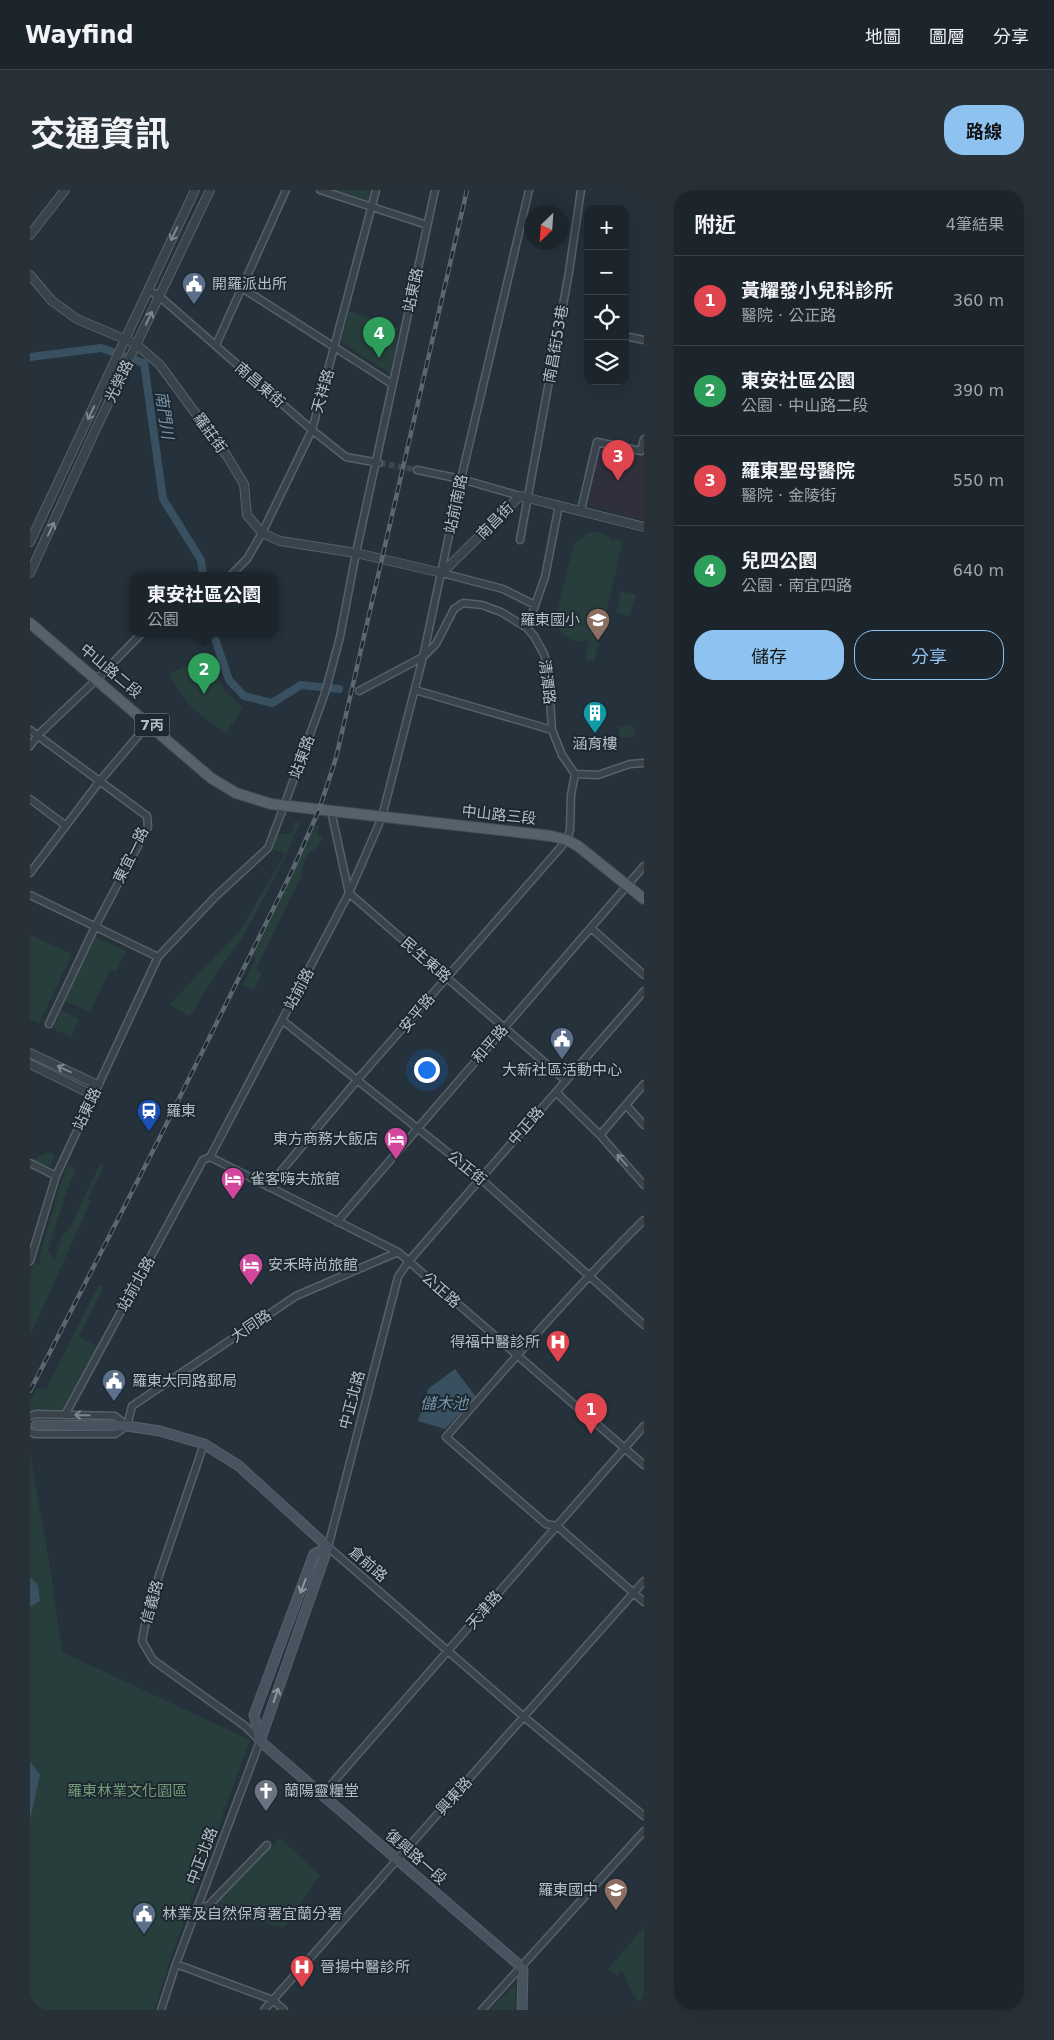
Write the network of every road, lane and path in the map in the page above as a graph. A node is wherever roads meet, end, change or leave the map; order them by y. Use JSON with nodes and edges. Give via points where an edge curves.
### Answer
{"nodes":[{"id":1,"x":65,"y":190,"type":"edge"},
{"id":2,"x":195,"y":190,"type":"edge"},
{"id":3,"x":210,"y":190,"type":"edge"},
{"id":4,"x":286,"y":190,"type":"edge"},
{"id":5,"x":320,"y":190,"type":"edge"},
{"id":6,"x":376,"y":190,"type":"edge"},
{"id":7,"x":435,"y":190,"type":"edge"},
{"id":8,"x":529,"y":190,"type":"edge"},
{"id":9,"x":581,"y":190,"type":"edge"},
{"id":10,"x":371,"y":208,"type":"junction"},
{"id":11,"x":427,"y":225,"type":"junction"},
{"id":12,"x":30,"y":236,"type":"edge"},
{"id":13,"x":30,"y":275,"type":"edge"},
{"id":14,"x":242,"y":288,"type":"junction"},
{"id":15,"x":148,"y":290,"type":"junction"},
{"id":16,"x":158,"y":296,"type":"junction"},
{"id":17,"x":629,"y":337,"type":"edge"},
{"id":18,"x":644,"y":340,"type":"edge"},
{"id":19,"x":125,"y":341,"type":"junction"},
{"id":20,"x":136,"y":344,"type":"junction"},
{"id":21,"x":216,"y":345,"type":"junction"},
{"id":22,"x":335,"y":347,"type":"junction"},
{"id":23,"x":392,"y":384,"type":"junction"},
{"id":24,"x":312,"y":430,"type":"junction"},
{"id":25,"x":644,"y":439,"type":"edge"},
{"id":26,"x":378,"y":463,"type":"junction"},
{"id":27,"x":417,"y":470,"type":"tunnel mouth"},
{"id":28,"x":461,"y":479,"type":"junction"},
{"id":29,"x":520,"y":496,"type":"junction"},
{"id":30,"x":529,"y":498,"type":"junction"},
{"id":31,"x":559,"y":505,"type":"junction"},
{"id":32,"x":581,"y":510,"type":"junction"},
{"id":33,"x":644,"y":527,"type":"edge"},
{"id":34,"x":262,"y":534,"type":"junction"},
{"id":35,"x":520,"y":540,"type":"dead end"},
{"id":36,"x":30,"y":542,"type":"edge"},
{"id":37,"x":356,"y":553,"type":"junction"},
{"id":38,"x":234,"y":572,"type":"edge"},
{"id":39,"x":30,"y":573,"type":"edge"},
{"id":40,"x":442,"y":573,"type":"junction"},
{"id":41,"x":535,"y":605,"type":"junction"},
{"id":42,"x":30,"y":623,"type":"edge"},
{"id":43,"x":527,"y":628,"type":"junction"},
{"id":44,"x":138,"y":637,"type":"edge"},
{"id":45,"x":423,"y":657,"type":"junction"},
{"id":46,"x":97,"y":679,"type":"junction"},
{"id":47,"x":415,"y":690,"type":"junction"},
{"id":48,"x":358,"y":691,"type":"dead end"},
{"id":49,"x":149,"y":723,"type":"junction"},
{"id":50,"x":30,"y":730,"type":"edge"},
{"id":51,"x":552,"y":730,"type":"junction"},
{"id":52,"x":38,"y":735,"type":"junction"},
{"id":53,"x":30,"y":746,"type":"edge"},
{"id":54,"x":644,"y":763,"type":"edge"},
{"id":55,"x":575,"y":774,"type":"junction"},
{"id":56,"x":99,"y":782,"type":"junction"},
{"id":57,"x":30,"y":799,"type":"edge"},
{"id":58,"x":284,"y":806,"type":"junction"},
{"id":59,"x":331,"y":811,"type":"junction"},
{"id":60,"x":382,"y":817,"type":"junction"},
{"id":61,"x":65,"y":825,"type":"junction"},
{"id":62,"x":566,"y":840,"type":"junction"},
{"id":63,"x":644,"y":866,"type":"edge"},
{"id":64,"x":30,"y":873,"type":"edge"},
{"id":65,"x":627,"y":885,"type":"junction"},
{"id":66,"x":349,"y":893,"type":"junction"},
{"id":67,"x":30,"y":895,"type":"edge"},
{"id":68,"x":644,"y":899,"type":"edge"},
{"id":69,"x":94,"y":927,"type":"junction"},
{"id":70,"x":591,"y":928,"type":"junction"},
{"id":71,"x":158,"y":957,"type":"junction"},
{"id":72,"x":644,"y":975,"type":"edge"},
{"id":73,"x":446,"y":978,"type":"junction"},
{"id":74,"x":644,"y":991,"type":"edge"},
{"id":75,"x":282,"y":1020,"type":"junction"},
{"id":76,"x":49,"y":1024,"type":"dead end"},
{"id":77,"x":504,"y":1027,"type":"junction"},
{"id":78,"x":30,"y":1053,"type":"edge"},
{"id":79,"x":30,"y":1064,"type":"edge"},
{"id":80,"x":358,"y":1079,"type":"junction"},
{"id":81,"x":566,"y":1081,"type":"junction"},
{"id":82,"x":644,"y":1084,"type":"edge"},
{"id":83,"x":98,"y":1085,"type":"junction"},
{"id":84,"x":556,"y":1092,"type":"junction"},
{"id":85,"x":94,"y":1095,"type":"junction"},
{"id":86,"x":626,"y":1105,"type":"junction"},
{"id":87,"x":644,"y":1126,"type":"edge"},
{"id":88,"x":417,"y":1129,"type":"junction"},
{"id":89,"x":600,"y":1135,"type":"junction"},
{"id":90,"x":210,"y":1157,"type":"junction"},
{"id":91,"x":30,"y":1164,"type":"edge"},
{"id":92,"x":56,"y":1176,"type":"junction"},
{"id":93,"x":481,"y":1179,"type":"junction"},
{"id":94,"x":644,"y":1185,"type":"edge"},
{"id":95,"x":268,"y":1187,"type":"junction"},
{"id":96,"x":644,"y":1220,"type":"edge"},
{"id":97,"x":337,"y":1222,"type":"junction"},
{"id":98,"x":32,"y":1248,"type":"edge"},
{"id":99,"x":398,"y":1252,"type":"junction"},
{"id":100,"x":30,"y":1262,"type":"edge"},
{"id":101,"x":408,"y":1262,"type":"junction"},
{"id":102,"x":589,"y":1276,"type":"junction"},
{"id":103,"x":644,"y":1325,"type":"edge"},
{"id":104,"x":517,"y":1355,"type":"junction"},
{"id":105,"x":65,"y":1415,"type":"junction"},
{"id":106,"x":30,"y":1416,"type":"edge"},
{"id":107,"x":127,"y":1426,"type":"junction"},
{"id":108,"x":644,"y":1426,"type":"edge"},
{"id":109,"x":33,"y":1428,"type":"edge"},
{"id":110,"x":204,"y":1444,"type":"junction"},
{"id":111,"x":624,"y":1448,"type":"junction"},
{"id":112,"x":644,"y":1465,"type":"edge"},
{"id":113,"x":557,"y":1526,"type":"junction"},
{"id":114,"x":328,"y":1547,"type":"junction"},
{"id":115,"x":644,"y":1582,"type":"edge"},
{"id":116,"x":634,"y":1593,"type":"junction"},
{"id":117,"x":644,"y":1602,"type":"edge"},
{"id":118,"x":448,"y":1651,"type":"junction"},
{"id":119,"x":524,"y":1717,"type":"junction"},
{"id":120,"x":260,"y":1741,"type":"junction"},
{"id":121,"x":323,"y":1794,"type":"junction"},
{"id":122,"x":644,"y":1816,"type":"edge"},
{"id":123,"x":644,"y":1831,"type":"edge"},
{"id":124,"x":266,"y":1845,"type":"dead end"},
{"id":125,"x":398,"y":1860,"type":"junction"},
{"id":126,"x":197,"y":1907,"type":"junction"},
{"id":127,"x":176,"y":1964,"type":"junction"},
{"id":128,"x":521,"y":1967,"type":"junction"},
{"id":129,"x":273,"y":2000,"type":"junction"},
{"id":130,"x":161,"y":2010,"type":"edge"},
{"id":131,"x":264,"y":2010,"type":"edge"},
{"id":132,"x":284,"y":2010,"type":"edge"},
{"id":133,"x":482,"y":2010,"type":"edge"},
{"id":134,"x":522,"y":2010,"type":"edge"}],
"edges":[{"from":1,"to":12,"type":"street"},
{"from":2,"to":15,"type":"street","name":"光榮路","one_way":true},
{"from":3,"to":16,"type":"street","name":"光榮路"},
{"from":4,"to":14,"type":"street"},
{"from":5,"to":10,"type":"street"},
{"from":6,"to":10,"type":"street","name":"天祥路"},
{"from":7,"to":11,"type":"street","name":"站東路"},
{"from":8,"to":28,"type":"street","name":"站前南路"},
{"from":9,"to":30,"type":"street","name":"南昌街53巷"},
{"from":10,"to":11,"type":"street"},
{"from":10,"to":22,"type":"street","name":"天祥路"},
{"from":11,"to":23,"type":"street","name":"站東路"},
{"from":13,"to":19,"type":"street","name":"羅莊街","via":[[52,301],[77,319]]},
{"from":14,"to":21,"type":"street"},
{"from":14,"to":22,"type":"street"},
{"from":15,"to":16,"type":"street","name":"南昌東街"},
{"from":15,"to":19,"type":"street","name":"光榮路"},
{"from":20,"to":16,"type":"street","name":"光榮路","one_way":true},
{"from":16,"to":21,"type":"street","name":"南昌東街"},
{"from":17,"to":18,"type":"street"},
{"from":19,"to":20,"type":"street","name":"羅莊街"},
{"from":19,"to":36,"type":"street","name":"光榮路","one_way":true},
{"from":20,"to":34,"type":"street","name":"羅莊街","via":[[160,364],[227,456],[244,484],[247,516]]},
{"from":39,"to":20,"type":"street","name":"光榮路","one_way":true},
{"from":21,"to":24,"type":"street","name":"南昌東街"},
{"from":22,"to":23,"type":"street"},
{"from":22,"to":24,"type":"street","name":"天祥路"},
{"from":23,"to":26,"type":"street","name":"站東路"},
{"from":24,"to":26,"type":"street","name":"南昌東街","via":[[346,457]]},
{"from":24,"to":34,"type":"street","name":"天祥路"},
{"from":25,"to":32,"type":"street","via":[[641,451],[597,442]]},
{"from":26,"to":37,"type":"street","name":"站東路"},
{"from":27,"to":28,"type":"street"},
{"from":28,"to":29,"type":"street"},
{"from":28,"to":40,"type":"street","name":"站前南路"},
{"from":29,"to":30,"type":"street","name":"南昌街"},
{"from":29,"to":40,"type":"street","name":"南昌街"},
{"from":30,"to":31,"type":"street","name":"南昌街"},
{"from":30,"to":35,"type":"street","name":"南昌街53巷"},
{"from":31,"to":32,"type":"street","name":"南昌街"},
{"from":31,"to":41,"type":"street","via":[[545,577]]},
{"from":32,"to":33,"type":"street","name":"南昌街"},
{"from":34,"to":37,"type":"street","via":[[280,541]]},
{"from":34,"to":38,"type":"street","name":"天祥路","via":[[247,559]]},
{"from":37,"to":40,"type":"street"},
{"from":37,"to":58,"type":"street","name":"站東路","via":[[340,637],[325,693]]},
{"from":40,"to":41,"type":"street","via":[[503,589]]},
{"from":40,"to":45,"type":"street","name":"站前南路"},
{"from":41,"to":43,"type":"street"},
{"from":42,"to":46,"type":"main road","name":"中山路二段","number":"7丙"},
{"from":43,"to":45,"type":"street","name":"清潭路","via":[[501,612],[463,603],[454,609],[436,644]]},
{"from":43,"to":51,"type":"street","name":"清潭路","via":[[546,662]]},
{"from":44,"to":46,"type":"street"},
{"from":45,"to":47,"type":"street","name":"站前南路"},
{"from":45,"to":48,"type":"street"},
{"from":46,"to":49,"type":"main road","name":"中山路二段","number":"7丙"},
{"from":46,"to":52,"type":"street"},
{"from":47,"to":51,"type":"street"},
{"from":47,"to":60,"type":"street","name":"站前南路"},
{"from":49,"to":56,"type":"street"},
{"from":49,"to":58,"type":"main road","name":"中山路二段","number":"7丙","via":[[223,787],[257,801]]},
{"from":50,"to":52,"type":"street","name":"東宜一路"},
{"from":51,"to":55,"type":"street","name":"清潭路","via":[[562,756]]},
{"from":52,"to":53,"type":"street"},
{"from":52,"to":56,"type":"street","name":"東宜一路"},
{"from":54,"to":55,"type":"street","via":[[630,764],[598,775]]},
{"from":55,"to":62,"type":"street","via":[[570,830]]},
{"from":56,"to":61,"type":"street"},
{"from":56,"to":69,"type":"street","name":"東宜一路","via":[[147,816],[148,827]]},
{"from":57,"to":61,"type":"street"},
{"from":58,"to":59,"type":"main road","name":"中山路二段","number":"7丙"},
{"from":58,"to":71,"type":"street","name":"站東路","via":[[268,848],[216,896]]},
{"from":59,"to":60,"type":"main road","name":"中山路三段","number":"7丙"},
{"from":59,"to":66,"type":"street"},
{"from":60,"to":62,"type":"main road","name":"中山路三段","number":"7丙"},
{"from":60,"to":66,"type":"street","name":"站前路"},
{"from":61,"to":64,"type":"street"},
{"from":62,"to":65,"type":"main road","name":"中山路三段","number":"7丙"},
{"from":62,"to":73,"type":"street","name":"安平路"},
{"from":63,"to":65,"type":"street","name":"和平路"},
{"from":65,"to":68,"type":"main road","name":"中山路三段","number":"7丙"},
{"from":65,"to":70,"type":"street","name":"和平路"},
{"from":66,"to":73,"type":"street","name":"民生東路"},
{"from":66,"to":75,"type":"street","name":"站前路"},
{"from":67,"to":69,"type":"street"},
{"from":69,"to":71,"type":"street"},
{"from":69,"to":76,"type":"street","name":"東宜一路"},
{"from":70,"to":72,"type":"street"},
{"from":70,"to":77,"type":"street","name":"和平路"},
{"from":71,"to":83,"type":"street","name":"站東路"},
{"from":73,"to":77,"type":"street","name":"民生東路"},
{"from":73,"to":80,"type":"street","name":"安平路"},
{"from":74,"to":81,"type":"street","name":"中正路"},
{"from":75,"to":80,"type":"street","name":"公正街"},
{"from":75,"to":90,"type":"street","name":"站前路"},
{"from":77,"to":81,"type":"street","name":"民生東路"},
{"from":77,"to":88,"type":"street","name":"和平路"},
{"from":83,"to":78,"type":"street","one_way":true},
{"from":79,"to":85,"type":"street"},
{"from":80,"to":88,"type":"street","name":"公正街"},
{"from":80,"to":95,"type":"street","name":"安平路"},
{"from":81,"to":84,"type":"street","name":"中正路"},
{"from":82,"to":86,"type":"street"},
{"from":83,"to":85,"type":"street","name":"站東路"},
{"from":84,"to":89,"type":"street"},
{"from":84,"to":93,"type":"street","name":"中正路"},
{"from":85,"to":92,"type":"street","name":"站東路"},
{"from":86,"to":87,"type":"street"},
{"from":86,"to":89,"type":"street"},
{"from":88,"to":93,"type":"street","name":"公正街"},
{"from":88,"to":97,"type":"street","name":"和平路"},
{"from":94,"to":89,"type":"street","one_way":true},
{"from":90,"to":95,"type":"street","name":"公正路"},
{"from":90,"to":105,"type":"street","name":"站前北路","via":[[202,1160]]},
{"from":91,"to":92,"type":"street"},
{"from":92,"to":98,"type":"street","name":"站東路"},
{"from":93,"to":101,"type":"street","name":"中正路"},
{"from":93,"to":102,"type":"street","name":"公正街"},
{"from":95,"to":97,"type":"street","name":"公正路"},
{"from":96,"to":102,"type":"street"},
{"from":97,"to":99,"type":"street","name":"公正路"},
{"from":98,"to":100,"type":"street","name":"站東路"},
{"from":99,"to":101,"type":"street","name":"公正路"},
{"from":99,"to":107,"type":"street","name":"大同路","via":[[296,1296],[132,1406]]},
{"from":101,"to":104,"type":"street","name":"公正路"},
{"from":101,"to":114,"type":"street","name":"中正北路","via":[[398,1277]]},
{"from":102,"to":103,"type":"street","name":"公正街"},
{"from":102,"to":104,"type":"street"},
{"from":104,"to":111,"type":"street","name":"公正路"},
{"from":104,"to":113,"type":"street","via":[[446,1437],[546,1524]]},
{"from":105,"to":106,"type":"street"},
{"from":107,"to":105,"type":"street","one_way":true,"via":[[115,1416]]},
{"from":107,"to":109,"type":"main road","name":"倉前路"},
{"from":107,"to":110,"type":"main road","name":"倉前路","via":[[160,1431]]},
{"from":108,"to":111,"type":"street","name":"天津路"},
{"from":110,"to":114,"type":"main road","name":"倉前路","via":[[239,1466]]},
{"from":110,"to":120,"type":"street","name":"信義路","via":[[149,1605],[142,1641],[153,1660],[245,1726]]},
{"from":111,"to":112,"type":"street","name":"公正路"},
{"from":111,"to":113,"type":"street","name":"天津路"},
{"from":113,"to":116,"type":"street"},
{"from":113,"to":118,"type":"street","name":"天津路"},
{"from":114,"to":118,"type":"street","name":"倉前路"},
{"from":120,"to":114,"type":"main road","name":"中正北路","one_way":true},
{"from":114,"to":120,"type":"main road","one_way":true,"via":[[314,1554],[254,1715]]},
{"from":115,"to":116,"type":"street","name":"興東路"},
{"from":116,"to":117,"type":"street"},
{"from":116,"to":119,"type":"street","name":"興東路"},
{"from":118,"to":119,"type":"street","name":"倉前路"},
{"from":118,"to":121,"type":"street","name":"天津路"},
{"from":119,"to":122,"type":"street","name":"倉前路"},
{"from":119,"to":125,"type":"street","name":"興東路"},
{"from":120,"to":121,"type":"main road","name":"復興路一段"},
{"from":120,"to":126,"type":"street","name":"中正北路"},
{"from":121,"to":125,"type":"main road","name":"復興路一段"},
{"from":123,"to":128,"type":"street"},
{"from":124,"to":126,"type":"street","via":[[208,1906]]},
{"from":125,"to":128,"type":"main road","name":"復興路一段"},
{"from":125,"to":129,"type":"street","name":"興東路"},
{"from":126,"to":127,"type":"street","name":"中正北路"},
{"from":127,"to":129,"type":"street"},
{"from":127,"to":130,"type":"street","name":"中正北路"},
{"from":128,"to":133,"type":"street"},
{"from":128,"to":134,"type":"main road"},
{"from":129,"to":131,"type":"street","name":"興東路"},
{"from":129,"to":132,"type":"street"}]}
